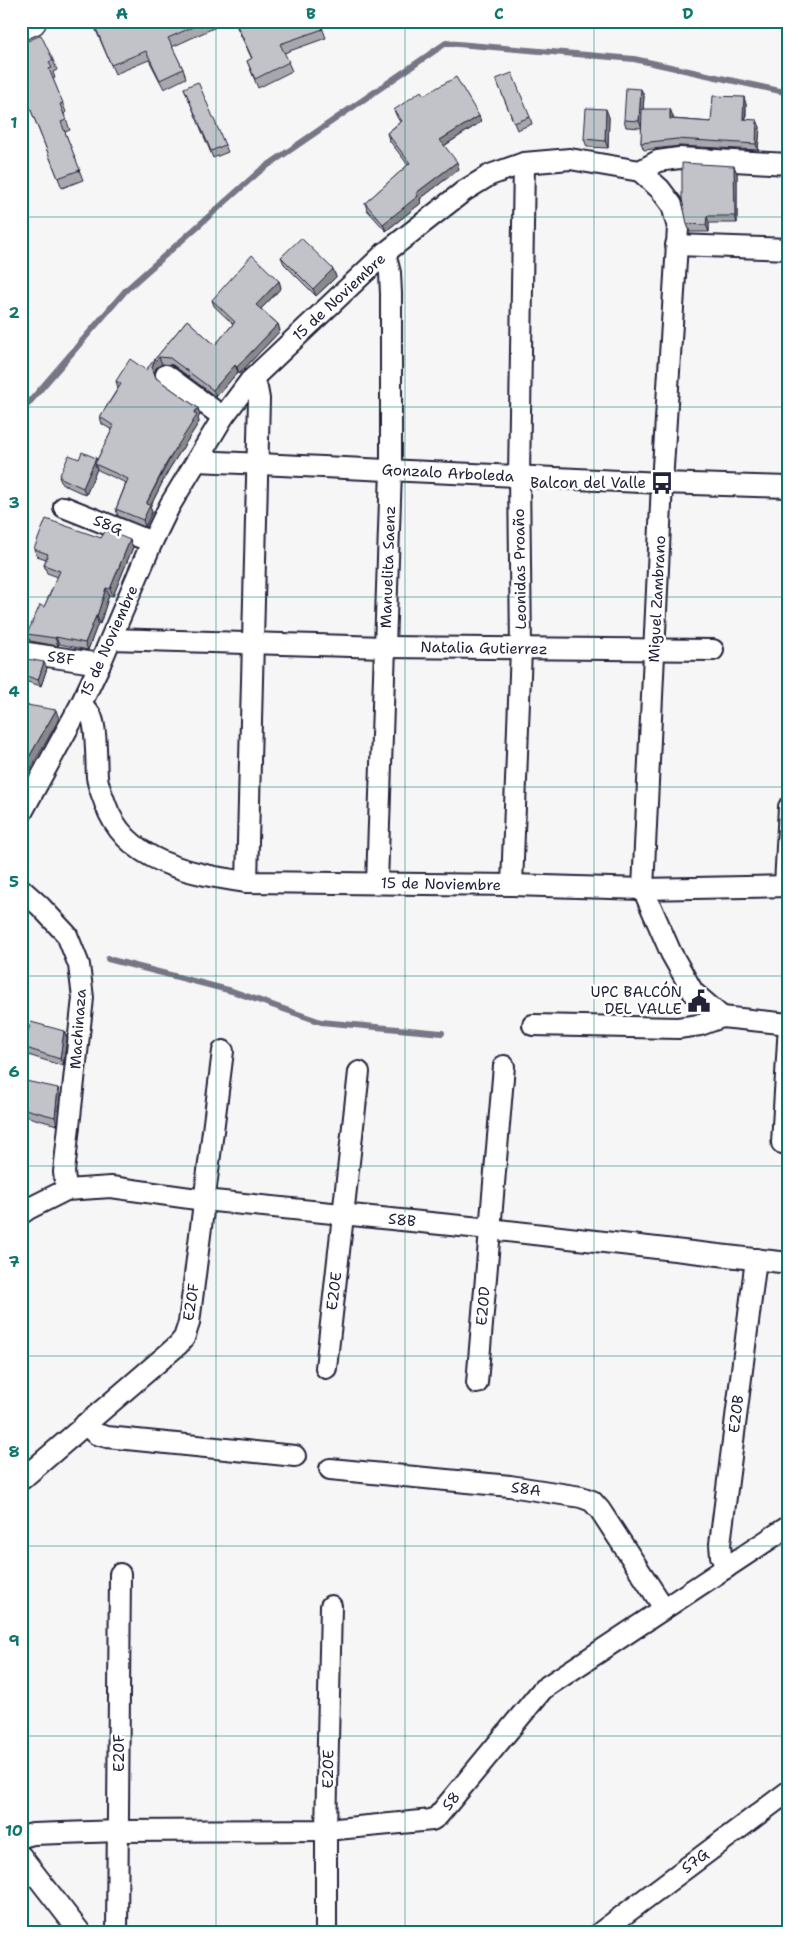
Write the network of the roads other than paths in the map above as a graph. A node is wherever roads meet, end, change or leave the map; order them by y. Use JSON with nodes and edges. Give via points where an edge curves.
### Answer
{"nodes":[{"id":1,"x":32,"y":21,"type":"edge"},
{"id":2,"x":21,"y":26,"type":"edge"},
{"id":3,"x":524,"y":163,"type":"junction"},
{"id":4,"x":789,"y":164,"type":"edge"},
{"id":5,"x":640,"y":170,"type":"junction"},
{"id":6,"x":676,"y":245,"type":"junction"},
{"id":7,"x":789,"y":249,"type":"edge"},
{"id":8,"x":385,"y":253,"type":"junction"},
{"id":9,"x":166,"y":375,"type":"dead end"},
{"id":10,"x":250,"y":381,"type":"junction"},
{"id":11,"x":223,"y":417,"type":"junction"},
{"id":12,"x":196,"y":461,"type":"junction"},
{"id":13,"x":257,"y":464,"type":"junction"},
{"id":14,"x":390,"y":470,"type":"junction"},
{"id":15,"x":519,"y":476,"type":"junction"},
{"id":16,"x":662,"y":483,"type":"junction"},
{"id":17,"x":789,"y":487,"type":"edge"},
{"id":18,"x":64,"y":507,"type":"dead end"},
{"id":19,"x":152,"y":542,"type":"junction"},
{"id":20,"x":111,"y":639,"type":"junction"},
{"id":21,"x":254,"y":642,"type":"junction"},
{"id":22,"x":385,"y":646,"type":"junction"},
{"id":23,"x":521,"y":649,"type":"junction"},
{"id":24,"x":654,"y":650,"type":"junction"},
{"id":25,"x":713,"y":650,"type":"dead end"},
{"id":26,"x":21,"y":652,"type":"edge"},
{"id":27,"x":100,"y":664,"type":"junction"},
{"id":28,"x":81,"y":704,"type":"junction"},
{"id":29,"x":28,"y":788,"type":"edge"},
{"id":30,"x":789,"y":807,"type":"edge"},
{"id":31,"x":21,"y":814,"type":"edge"},
{"id":32,"x":247,"y":882,"type":"junction"},
{"id":33,"x":377,"y":883,"type":"junction"},
{"id":34,"x":512,"y":885,"type":"junction"},
{"id":35,"x":787,"y":886,"type":"edge"},
{"id":36,"x":21,"y":889,"type":"edge"},
{"id":37,"x":643,"y":889,"type":"junction"},
{"id":38,"x":722,"y":1018,"type":"junction"},
{"id":39,"x":789,"y":1024,"type":"edge"},
{"id":40,"x":533,"y":1025,"type":"dead end"},
{"id":41,"x":223,"y":1051,"type":"dead end"},
{"id":42,"x":504,"y":1066,"type":"dead end"},
{"id":43,"x":359,"y":1072,"type":"dead end"},
{"id":44,"x":782,"y":1142,"type":"dead end"},
{"id":45,"x":66,"y":1190,"type":"junction"},
{"id":46,"x":204,"y":1200,"type":"junction"},
{"id":47,"x":21,"y":1214,"type":"edge"},
{"id":48,"x":343,"y":1214,"type":"junction"},
{"id":49,"x":490,"y":1229,"type":"junction"},
{"id":50,"x":756,"y":1259,"type":"junction"},
{"id":51,"x":789,"y":1263,"type":"edge"},
{"id":52,"x":326,"y":1368,"type":"dead end"},
{"id":53,"x":477,"y":1383,"type":"dead end"},
{"id":54,"x":85,"y":1424,"type":"junction"},
{"id":55,"x":295,"y":1456,"type":"dead end"},
{"id":56,"x":330,"y":1469,"type":"dead end"},
{"id":57,"x":21,"y":1480,"type":"edge"},
{"id":58,"x":789,"y":1526,"type":"edge"},
{"id":59,"x":726,"y":1568,"type":"junction"},
{"id":60,"x":120,"y":1574,"type":"dead end"},
{"id":61,"x":332,"y":1606,"type":"dead end"},
{"id":62,"x":664,"y":1608,"type":"junction"},
{"id":63,"x":789,"y":1791,"type":"edge"},
{"id":64,"x":326,"y":1830,"type":"junction"},
{"id":65,"x":118,"y":1831,"type":"junction"},
{"id":66,"x":21,"y":1837,"type":"edge"},
{"id":67,"x":21,"y":1856,"type":"edge"},
{"id":68,"x":80,"y":1932,"type":"edge"},
{"id":69,"x":117,"y":1932,"type":"edge"},
{"id":70,"x":326,"y":1932,"type":"edge"},
{"id":71,"x":601,"y":1932,"type":"edge"}],
"edges":[{"from":1,"to":2,"type":"street"},
{"from":3,"to":5,"type":"street","name":"15 de Noviembre","via":[[570,159]]},
{"from":3,"to":8,"type":"street","name":"15 de Noviembre","via":[[490,175],[464,191]]},
{"from":3,"to":15,"type":"street","name":"Leonidas Proaño"},
{"from":4,"to":5,"type":"street","via":[[679,158],[658,161]]},
{"from":5,"to":6,"type":"street","name":"Miguel Zambrano","via":[[672,205],[678,228]]},
{"from":6,"to":7,"type":"street"},
{"from":6,"to":16,"type":"street","name":"Miguel Zambrano"},
{"from":8,"to":10,"type":"street","name":"15 de Noviembre"},
{"from":8,"to":14,"type":"street","name":"Manuelita Saenz","via":[[391,294]]},
{"from":9,"to":11,"type":"street"},
{"from":10,"to":11,"type":"street","name":"15 de Noviembre"},
{"from":10,"to":13,"type":"street","via":[[259,399]]},
{"from":11,"to":12,"type":"street","name":"15 de Noviembre"},
{"from":12,"to":13,"type":"street","name":"Gonzalo Arboleda"},
{"from":12,"to":19,"type":"street","name":"15 de Noviembre"},
{"from":13,"to":14,"type":"street","name":"Gonzalo Arboleda"},
{"from":13,"to":21,"type":"street"},
{"from":14,"to":15,"type":"street","name":"Gonzalo Arboleda"},
{"from":14,"to":22,"type":"street","name":"Manuelita Saenz"},
{"from":15,"to":16,"type":"street","name":"Gonzalo Arboleda"},
{"from":15,"to":23,"type":"street","name":"Leonidas Proaño"},
{"from":16,"to":17,"type":"street","name":"Gonzalo Arboleda"},
{"from":16,"to":24,"type":"street","name":"Miguel Zambrano"},
{"from":18,"to":19,"type":"street","name":"S8G"},
{"from":19,"to":20,"type":"street","name":"15 de Noviembre"},
{"from":20,"to":21,"type":"street","name":"Natalia Gutierrez"},
{"from":20,"to":27,"type":"street","name":"15 de Noviembre"},
{"from":21,"to":22,"type":"street","name":"Natalia Gutierrez"},
{"from":21,"to":32,"type":"street"},
{"from":22,"to":23,"type":"street","name":"Natalia Gutierrez"},
{"from":22,"to":33,"type":"street","name":"Manuelita Saenz"},
{"from":23,"to":24,"type":"street","name":"Natalia Gutierrez"},
{"from":23,"to":34,"type":"street","name":"Leonidas Proaño"},
{"from":24,"to":25,"type":"street","name":"Natalia Gutierrez"},
{"from":24,"to":37,"type":"street","name":"Miguel Zambrano"},
{"from":26,"to":27,"type":"street","name":"S8F"},
{"from":27,"to":28,"type":"street","name":"15 de Noviembre"},
{"from":28,"to":29,"type":"street"},
{"from":28,"to":32,"type":"street","name":"15 de Noviembre","via":[[92,716],[98,783],[108,813],[120,831],[137,849],[167,864],[204,876]]},
{"from":29,"to":31,"type":"street"},
{"from":30,"to":35,"type":"street"},
{"from":32,"to":33,"type":"street","name":"15 de Noviembre"},
{"from":33,"to":34,"type":"street","name":"15 de Noviembre"},
{"from":34,"to":37,"type":"street","name":"15 de Noviembre"},
{"from":35,"to":37,"type":"street","name":"15 de Noviembre"},
{"from":36,"to":45,"type":"street","name":"Machinaza","via":[[67,935],[79,965],[83,998],[64,1172]]},
{"from":37,"to":38,"type":"street","name":"Miguel Zambrano","via":[[671,953],[693,992]]},
{"from":38,"to":39,"type":"street"},
{"from":38,"to":40,"type":"street","via":[[700,1026],[678,1028]]},
{"from":39,"to":44,"type":"street"},
{"from":41,"to":46,"type":"street","name":"E20F"},
{"from":42,"to":49,"type":"street","name":"E20D"},
{"from":43,"to":48,"type":"street","name":"E20E"},
{"from":45,"to":46,"type":"street","name":"S8B","via":[[111,1187]]},
{"from":45,"to":47,"type":"street","name":"S8B"},
{"from":46,"to":48,"type":"street","name":"S8B"},
{"from":46,"to":54,"type":"street","name":"E20F","via":[[184,1338]]},
{"from":48,"to":49,"type":"street","name":"S8B"},
{"from":48,"to":52,"type":"street","name":"E20E"},
{"from":49,"to":50,"type":"street","name":"S8B"},
{"from":49,"to":53,"type":"street","name":"E20D"},
{"from":50,"to":51,"type":"street","name":"S8B"},
{"from":50,"to":59,"type":"street","name":"E20B","via":[[720,1544],[720,1556]]},
{"from":54,"to":55,"type":"street","via":[[96,1434],[107,1437]]},
{"from":54,"to":57,"type":"street","name":"E20F"},
{"from":56,"to":62,"type":"street","name":"S8A","via":[[510,1486],[592,1501]]},
{"from":58,"to":59,"type":"street","name":"S8"},
{"from":59,"to":62,"type":"street","name":"S8"},
{"from":60,"to":65,"type":"street","name":"E20F"},
{"from":61,"to":64,"type":"street","name":"E20E"},
{"from":62,"to":64,"type":"street","name":"S8","via":[[543,1689],[435,1819]]},
{"from":63,"to":71,"type":"street","name":"S7G"},
{"from":64,"to":65,"type":"street","name":"S8"},
{"from":64,"to":70,"type":"street","name":"E20E"},
{"from":65,"to":66,"type":"street","name":"S8"},
{"from":65,"to":69,"type":"street","name":"E20F"},
{"from":67,"to":68,"type":"street"}]}
